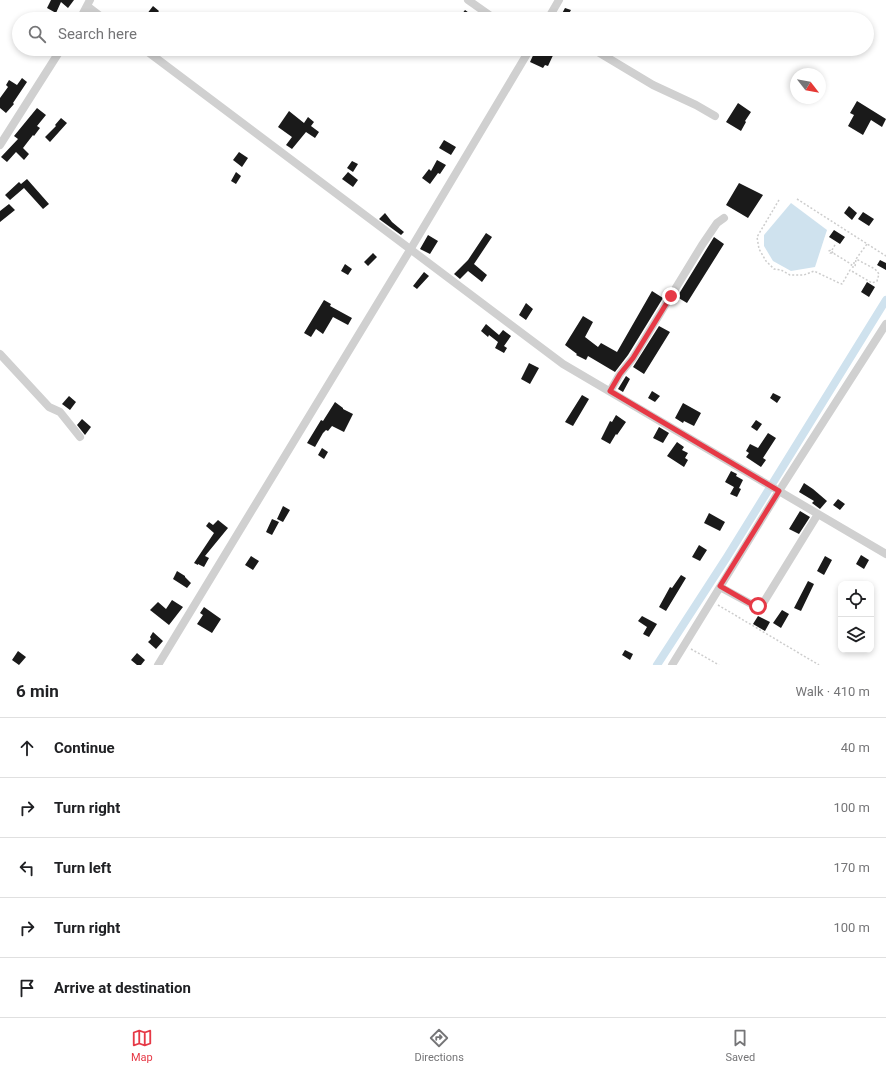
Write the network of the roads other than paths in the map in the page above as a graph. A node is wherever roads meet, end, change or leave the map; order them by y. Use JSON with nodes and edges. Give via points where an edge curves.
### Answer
{"nodes":[{"id":1,"x":468,"y":0,"type":"edge"},
{"id":2,"x":559,"y":0,"type":"edge"},
{"id":3,"x":88,"y":3,"type":"edge"},
{"id":4,"x":84,"y":12,"type":"edge"},
{"id":5,"x":97,"y":12,"type":"edge"},
{"id":6,"x":485,"y":12,"type":"edge"},
{"id":7,"x":552,"y":12,"type":"edge"},
{"id":8,"x":57,"y":56,"type":"edge"},
{"id":9,"x":153,"y":56,"type":"edge"},
{"id":10,"x":526,"y":56,"type":"edge"},
{"id":11,"x":604,"y":56,"type":"edge"},
{"id":12,"x":715,"y":116,"type":"dead end"},
{"id":13,"x":0,"y":145,"type":"edge"},
{"id":14,"x":724,"y":218,"type":"dead end"},
{"id":15,"x":410,"y":250,"type":"junction"},
{"id":16,"x":886,"y":324,"type":"edge"},
{"id":17,"x":0,"y":354,"type":"edge"},
{"id":18,"x":610,"y":391,"type":"junction"},
{"id":19,"x":80,"y":437,"type":"dead end"},
{"id":20,"x":779,"y":491,"type":"junction"},
{"id":21,"x":818,"y":514,"type":"junction"},
{"id":22,"x":886,"y":554,"type":"edge"},
{"id":23,"x":720,"y":586,"type":"junction"},
{"id":24,"x":158,"y":665,"type":"edge"},
{"id":25,"x":672,"y":665,"type":"edge"}],
"edges":[{"from":1,"to":6,"type":"street"},
{"from":2,"to":7,"type":"street"},
{"from":3,"to":4,"type":"street"},
{"from":3,"to":5,"type":"street"},
{"from":8,"to":13,"type":"street"},
{"from":9,"to":15,"type":"street"},
{"from":10,"to":15,"type":"street"},
{"from":11,"to":12,"type":"street","via":[[653,85]]},
{"from":14,"to":18,"type":"street","via":[[717,223],[702,245]]},
{"from":15,"to":18,"type":"street","via":[[563,364]]},
{"from":15,"to":24,"type":"street"},
{"from":16,"to":20,"type":"street"},
{"from":17,"to":19,"type":"street","via":[[49,407],[60,412]]},
{"from":18,"to":20,"type":"street"},
{"from":20,"to":21,"type":"street"},
{"from":20,"to":23,"type":"street"},
{"from":21,"to":22,"type":"street"},
{"from":21,"to":23,"type":"street","via":[[762,605],[753,605]]},
{"from":23,"to":25,"type":"street"}]}
